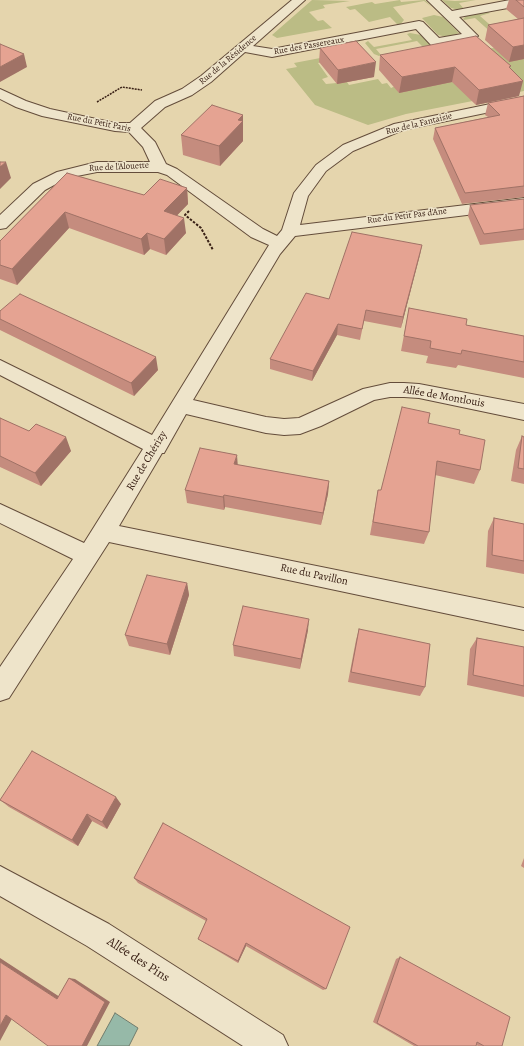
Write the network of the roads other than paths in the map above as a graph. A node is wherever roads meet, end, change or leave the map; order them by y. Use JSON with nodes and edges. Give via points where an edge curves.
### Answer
{"nodes":[{"id":1,"x":299,"y":0,"type":"edge"},
{"id":2,"x":524,"y":1,"type":"edge"},
{"id":3,"x":490,"y":7,"type":"junction"},
{"id":4,"x":435,"y":9,"type":"edge"},
{"id":5,"x":502,"y":18,"type":"dead end"},
{"id":6,"x":419,"y":25,"type":"junction"},
{"id":7,"x":352,"y":38,"type":"junction"},
{"id":8,"x":243,"y":48,"type":"junction"},
{"id":9,"x":361,"y":48,"type":"edge"},
{"id":10,"x":0,"y":93,"type":"edge"},
{"id":11,"x":524,"y":101,"type":"edge"},
{"id":12,"x":133,"y":128,"type":"junction"},
{"id":13,"x":160,"y":167,"type":"junction"},
{"id":14,"x":524,"y":203,"type":"edge"},
{"id":15,"x":0,"y":224,"type":"edge"},
{"id":16,"x":284,"y":237,"type":"junction"},
{"id":17,"x":0,"y":367,"type":"edge"},
{"id":18,"x":181,"y":405,"type":"junction"},
{"id":19,"x":524,"y":412,"type":"edge"},
{"id":20,"x":157,"y":447,"type":"junction"},
{"id":21,"x":0,"y":513,"type":"edge"},
{"id":22,"x":104,"y":532,"type":"junction"},
{"id":23,"x":89,"y":556,"type":"junction"},
{"id":24,"x":524,"y":619,"type":"edge"},
{"id":25,"x":0,"y":689,"type":"edge"},
{"id":26,"x":0,"y":880,"type":"edge"},
{"id":27,"x":272,"y":1046,"type":"edge"}],
"edges":[{"from":1,"to":8,"type":"street","name":"Rue de la Résidence"},
{"from":2,"to":3,"type":"street"},
{"from":3,"to":4,"type":"street"},
{"from":3,"to":5,"type":"street"},
{"from":4,"to":6,"type":"street","via":[[408,15]]},
{"from":4,"to":6,"type":"street","via":[[472,36],[441,47]]},
{"from":6,"to":7,"type":"street","name":"Rue des Passereaux"},
{"from":7,"to":8,"type":"street","name":"Rue des Passereaux","via":[[272,53]]},
{"from":7,"to":9,"type":"street","name":"Rue des Passereaux"},
{"from":8,"to":12,"type":"street","name":"Rue de la Résidence","via":[[206,79],[151,110]]},
{"from":10,"to":12,"type":"street","name":"Rue du Petit Paris","via":[[34,109],[116,127]]},
{"from":11,"to":16,"type":"street","name":"Rue de la Fantaisie","via":[[399,127],[348,148],[334,157],[310,180],[300,196]]},
{"from":12,"to":13,"type":"street","name":"Rue du Petit Paris","via":[[150,145]]},
{"from":13,"to":15,"type":"street","name":"Rue de l'Alouette","via":[[97,167],[62,175],[39,187]]},
{"from":13,"to":16,"type":"street","via":[[172,172],[257,233]]},
{"from":14,"to":16,"type":"street","name":"Rue du Petit Pas d'Ane"},
{"from":16,"to":18,"type":"street","name":"Rue de Chérizy"},
{"from":17,"to":20,"type":"street"},
{"from":18,"to":19,"type":"street","name":"Allée de Montlouis","via":[[266,425],[289,427],[314,421],[370,394],[390,390],[419,391]]},
{"from":18,"to":20,"type":"street","name":"Rue de Chérizy"},
{"from":20,"to":22,"type":"street","name":"Rue de Chérizy"},
{"from":21,"to":23,"type":"street"},
{"from":22,"to":23,"type":"street","name":"Rue de Chérizy"},
{"from":22,"to":24,"type":"street","name":"Rue du Pavillon"},
{"from":23,"to":25,"type":"street","name":"Rue de Chérizy"},
{"from":26,"to":27,"type":"street","name":"Allée des Pins","via":[[98,935]]}]}
